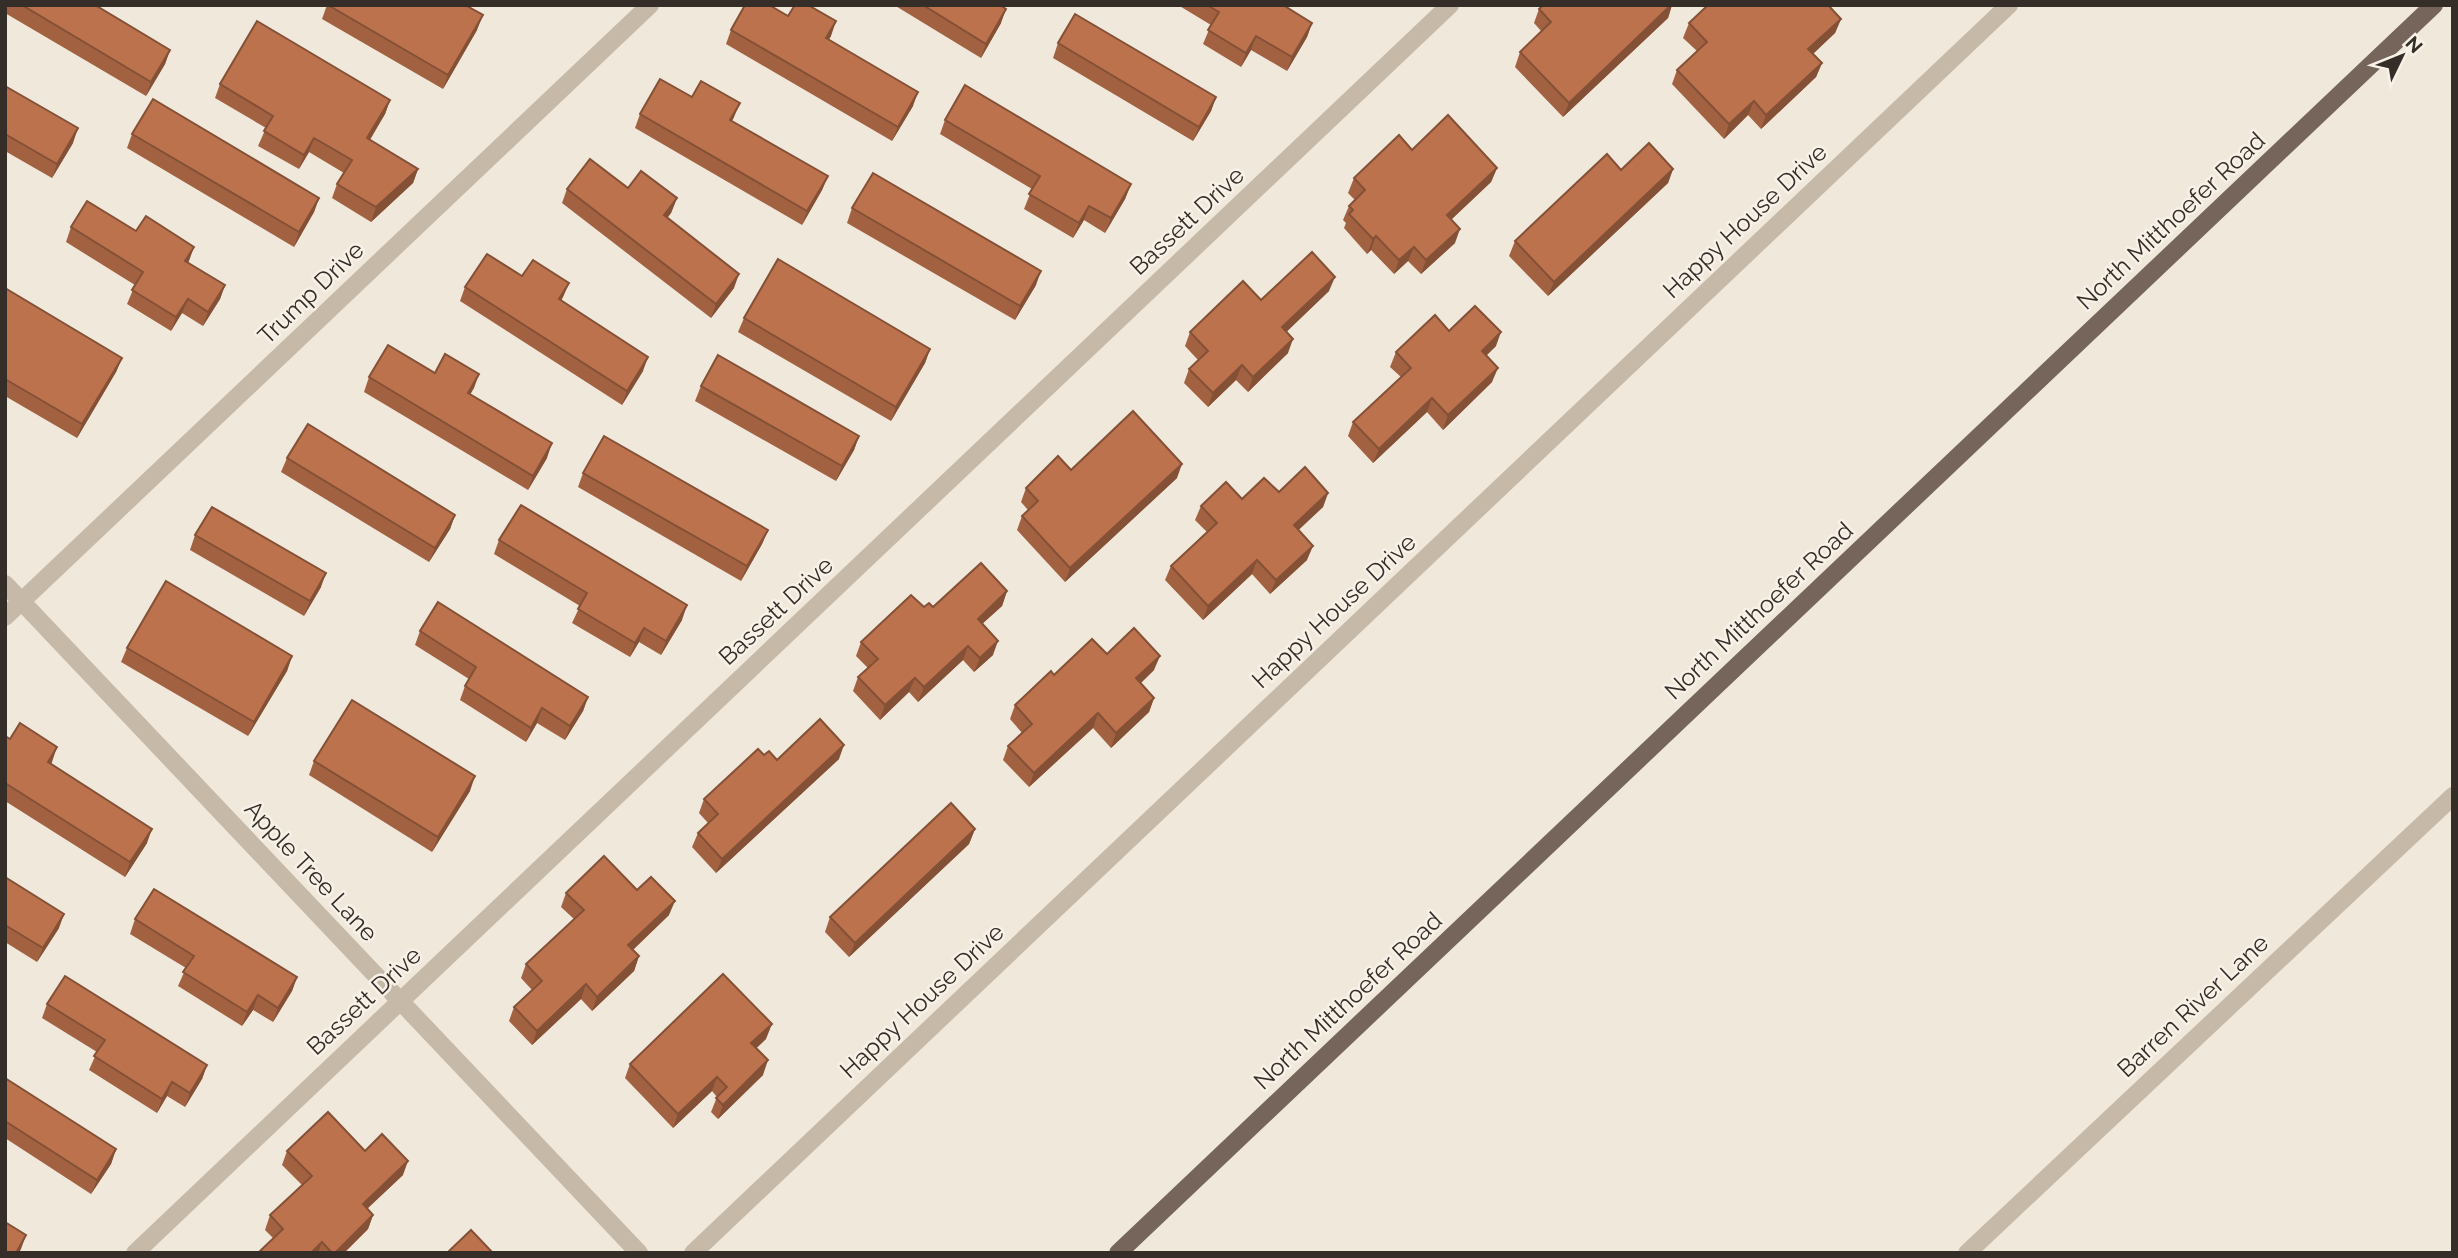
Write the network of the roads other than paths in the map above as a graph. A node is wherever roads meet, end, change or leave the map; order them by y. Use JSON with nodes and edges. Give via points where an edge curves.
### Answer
{"nodes":[{"id":1,"x":650,"y":5,"type":"edge"},
{"id":2,"x":1450,"y":5,"type":"edge"},
{"id":3,"x":2009,"y":5,"type":"edge"},
{"id":4,"x":2434,"y":5,"type":"edge"},
{"id":5,"x":5,"y":584,"type":"edge"},
{"id":6,"x":22,"y":601,"type":"junction"},
{"id":7,"x":5,"y":617,"type":"edge"},
{"id":8,"x":2453,"y":796,"type":"edge"},
{"id":9,"x":400,"y":1001,"type":"junction"},
{"id":10,"x":135,"y":1253,"type":"edge"},
{"id":11,"x":639,"y":1253,"type":"edge"},
{"id":12,"x":693,"y":1253,"type":"edge"},
{"id":13,"x":1118,"y":1253,"type":"edge"},
{"id":14,"x":1967,"y":1253,"type":"edge"}],
"edges":[{"from":1,"to":6,"type":"street","name":"Trump Drive"},
{"from":2,"to":9,"type":"street","name":"Bassett Drive"},
{"from":3,"to":12,"type":"street","name":"Happy House Drive"},
{"from":4,"to":13,"type":"main road","name":"North Mitthoefer Road"},
{"from":5,"to":6,"type":"street","name":"Apple Tree Lane"},
{"from":6,"to":7,"type":"street","name":"Trump Drive"},
{"from":6,"to":9,"type":"street","name":"Apple Tree Lane"},
{"from":8,"to":14,"type":"street","name":"Barren River Lane"},
{"from":9,"to":10,"type":"street","name":"Bassett Drive"},
{"from":9,"to":11,"type":"street","name":"Apple Tree Lane"}]}
